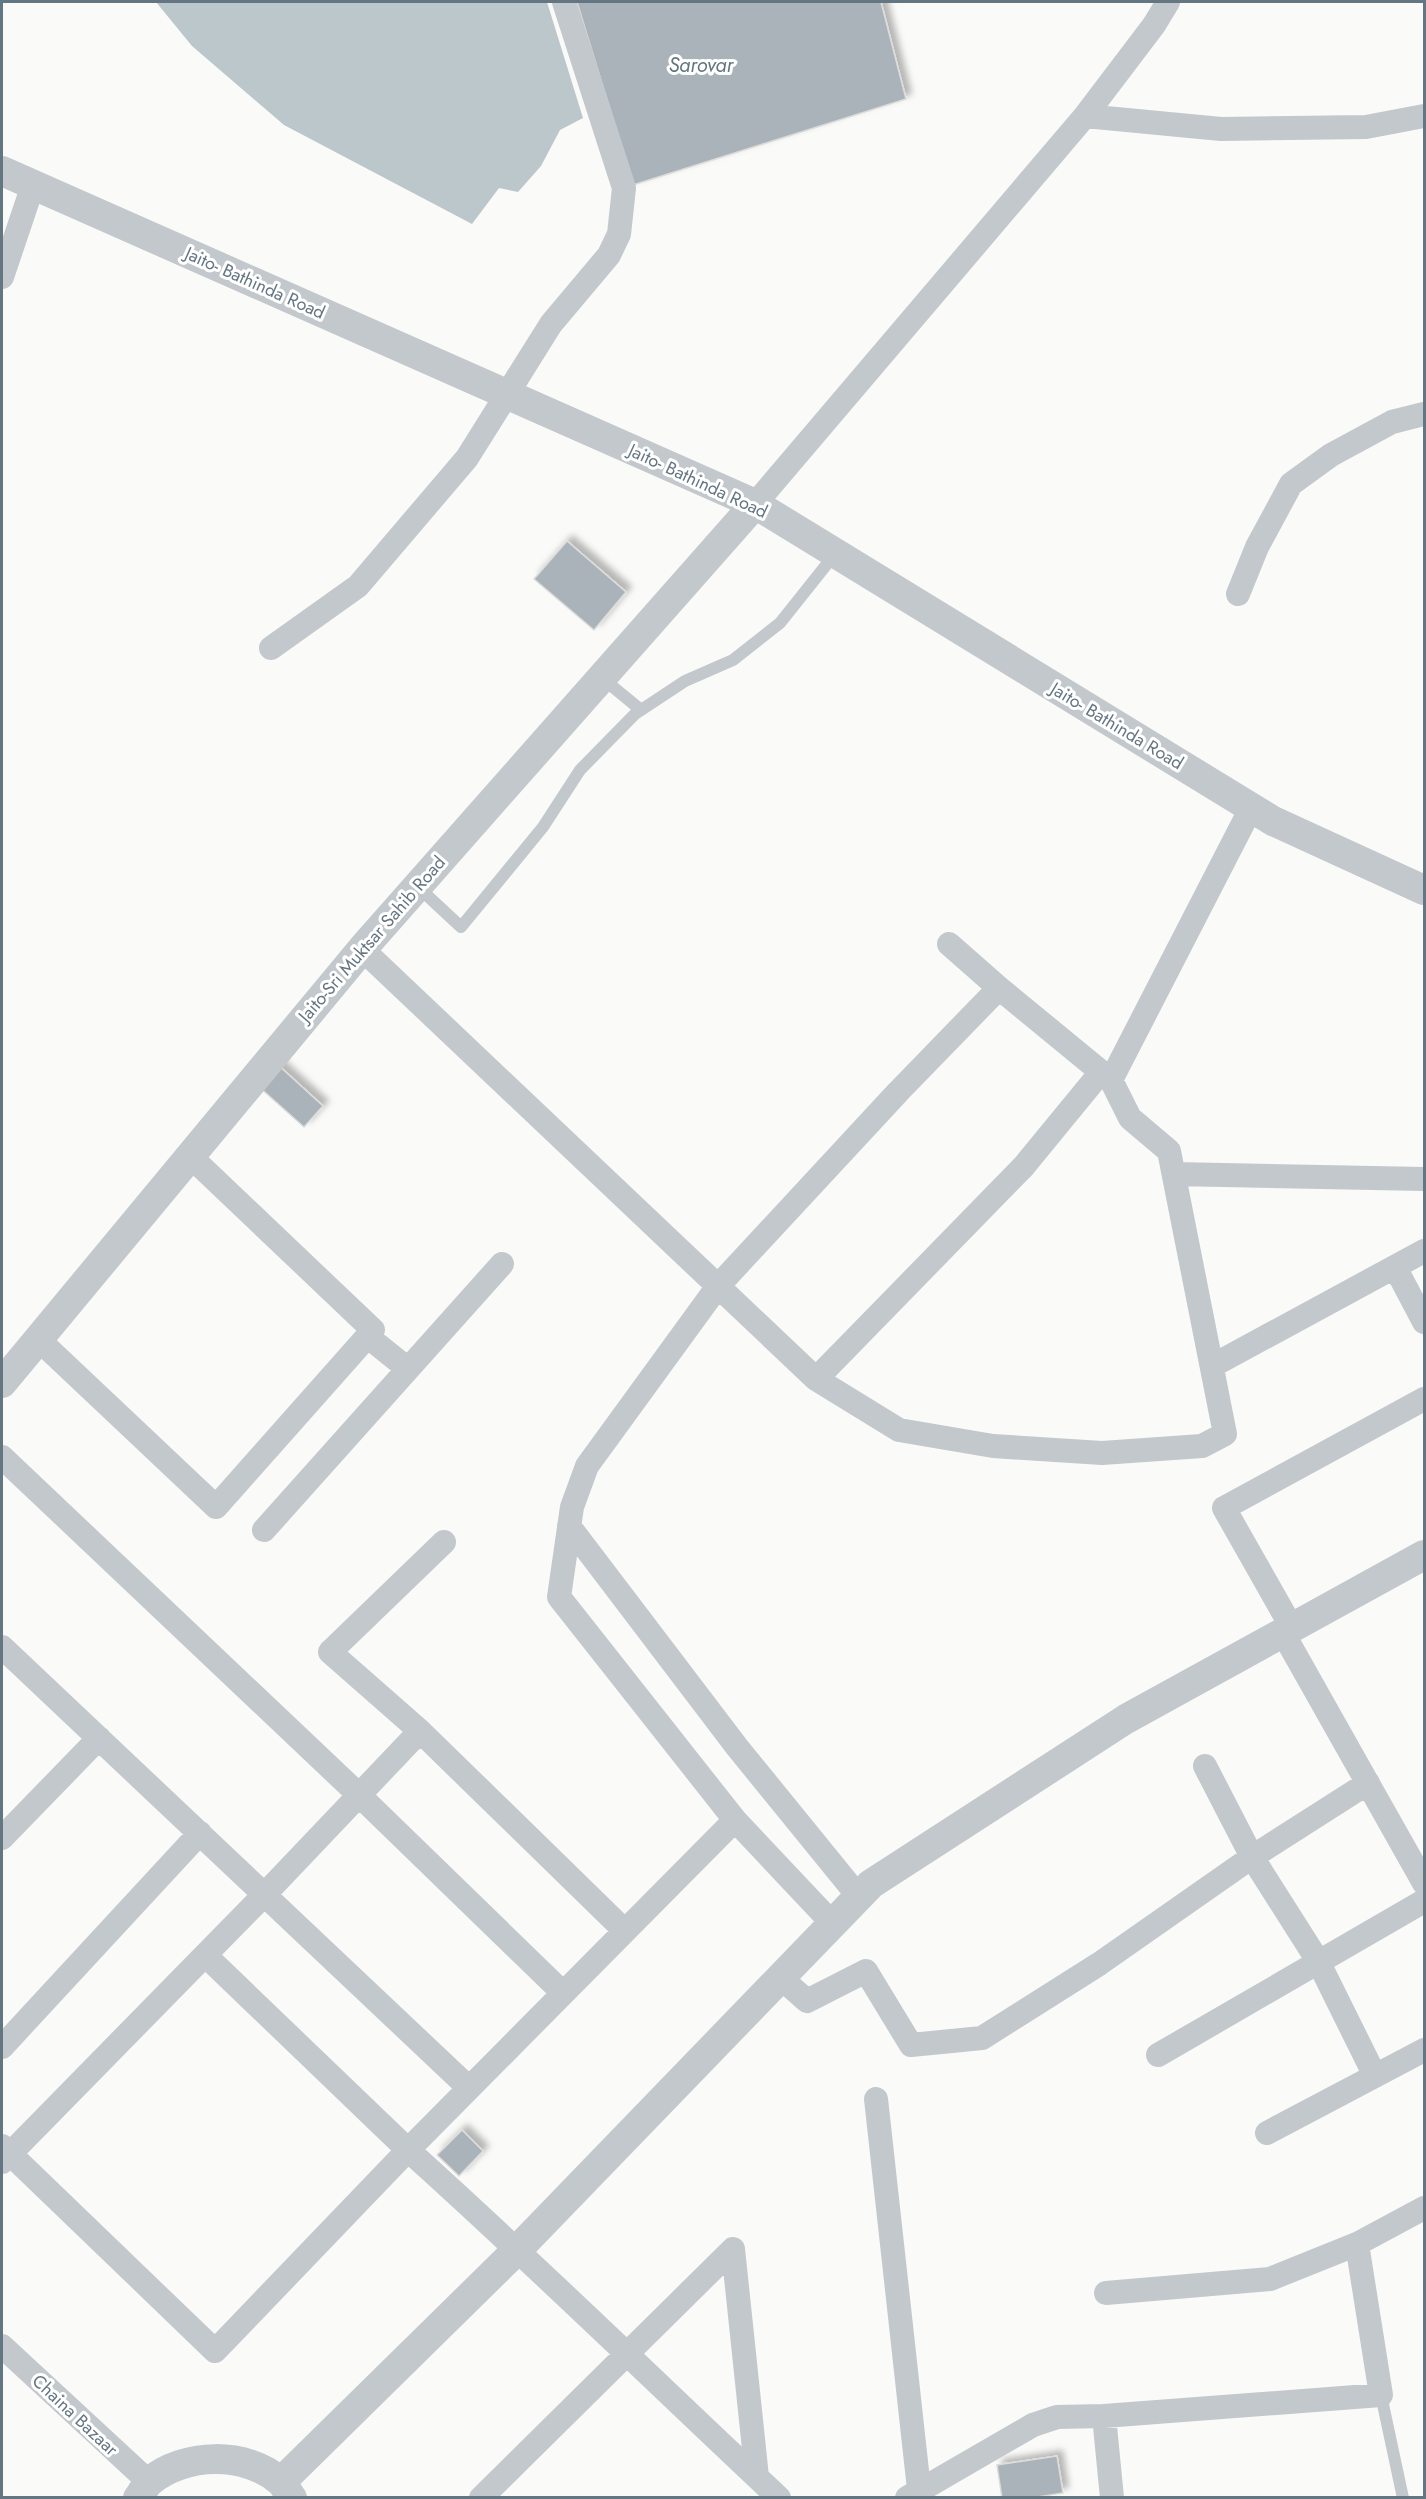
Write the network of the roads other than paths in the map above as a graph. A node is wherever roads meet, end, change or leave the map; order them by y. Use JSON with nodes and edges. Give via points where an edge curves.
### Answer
{"nodes":[{"id":1,"x":564,"y":2,"type":"edge"},
{"id":2,"x":1168,"y":2,"type":"edge"},
{"id":3,"x":1085,"y":116,"type":"junction"},
{"id":4,"x":1425,"y":116,"type":"edge"},
{"id":5,"x":2,"y":171,"type":"edge"},
{"id":6,"x":33,"y":185,"type":"junction"},
{"id":7,"x":2,"y":277,"type":"edge"},
{"id":8,"x":506,"y":394,"type":"junction"},
{"id":9,"x":1425,"y":414,"type":"edge"},
{"id":10,"x":755,"y":504,"type":"junction"},
{"id":11,"x":836,"y":554,"type":"junction"},
{"id":12,"x":1238,"y":594,"type":"dead end"},
{"id":13,"x":271,"y":648,"type":"dead end"},
{"id":14,"x":602,"y":678,"type":"junction"},
{"id":15,"x":641,"y":710,"type":"junction"},
{"id":16,"x":1251,"y":807,"type":"junction"},
{"id":17,"x":417,"y":886,"type":"junction"},
{"id":18,"x":1425,"y":890,"type":"edge"},
{"id":19,"x":950,"y":944,"type":"dead end"},
{"id":20,"x":362,"y":949,"type":"junction"},
{"id":21,"x":999,"y":988,"type":"junction"},
{"id":22,"x":1106,"y":1076,"type":"junction"},
{"id":23,"x":190,"y":1156,"type":"junction"},
{"id":24,"x":1174,"y":1174,"type":"junction"},
{"id":25,"x":1425,"y":1179,"type":"edge"},
{"id":26,"x":1425,"y":1251,"type":"edge"},
{"id":27,"x":502,"y":1264,"type":"dead end"},
{"id":28,"x":1395,"y":1267,"type":"junction"},
{"id":29,"x":718,"y":1286,"type":"junction"},
{"id":30,"x":1425,"y":1322,"type":"edge"},
{"id":31,"x":368,"y":1336,"type":"junction"},
{"id":32,"x":38,"y":1339,"type":"junction"},
{"id":33,"x":1212,"y":1366,"type":"junction"},
{"id":34,"x":408,"y":1369,"type":"junction"},
{"id":35,"x":816,"y":1379,"type":"junction"},
{"id":36,"x":2,"y":1383,"type":"edge"},
{"id":37,"x":1425,"y":1399,"type":"edge"},
{"id":38,"x":2,"y":1457,"type":"edge"},
{"id":39,"x":569,"y":1526,"type":"junction"},
{"id":40,"x":264,"y":1530,"type":"dead end"},
{"id":41,"x":444,"y":1542,"type":"dead end"},
{"id":42,"x":1425,"y":1555,"type":"edge"},
{"id":43,"x":1287,"y":1631,"type":"junction"},
{"id":44,"x":2,"y":1647,"type":"edge"},
{"id":45,"x":420,"y":1731,"type":"junction"},
{"id":46,"x":99,"y":1738,"type":"junction"},
{"id":47,"x":1205,"y":1766,"type":"dead end"},
{"id":48,"x":1368,"y":1783,"type":"junction"},
{"id":49,"x":359,"y":1795,"type":"junction"},
{"id":50,"x":735,"y":1820,"type":"junction"},
{"id":51,"x":200,"y":1833,"type":"junction"},
{"id":52,"x":2,"y":1838,"type":"edge"},
{"id":53,"x":1252,"y":1857,"type":"junction"},
{"id":54,"x":1425,"y":1883,"type":"edge"},
{"id":55,"x":265,"y":1894,"type":"junction"},
{"id":56,"x":859,"y":1897,"type":"junction"},
{"id":57,"x":1425,"y":1901,"type":"edge"},
{"id":58,"x":833,"y":1924,"type":"junction"},
{"id":59,"x":625,"y":1931,"type":"junction"},
{"id":60,"x":205,"y":1954,"type":"junction"},
{"id":61,"x":1318,"y":1961,"type":"junction"},
{"id":62,"x":781,"y":1978,"type":"junction"},
{"id":63,"x":563,"y":1994,"type":"junction"},
{"id":64,"x":2,"y":2047,"type":"edge"},
{"id":65,"x":1425,"y":2050,"type":"edge"},
{"id":66,"x":1158,"y":2055,"type":"dead end"},
{"id":67,"x":1375,"y":2076,"type":"junction"},
{"id":68,"x":469,"y":2088,"type":"junction"},
{"id":69,"x":876,"y":2099,"type":"dead end"},
{"id":70,"x":1267,"y":2133,"type":"dead end"},
{"id":71,"x":408,"y":2150,"type":"junction"},
{"id":72,"x":4,"y":2154,"type":"edge"},
{"id":73,"x":1425,"y":2208,"type":"edge"},
{"id":74,"x":1357,"y":2244,"type":"junction"},
{"id":75,"x":518,"y":2249,"type":"junction"},
{"id":76,"x":1106,"y":2293,"type":"dead end"},
{"id":77,"x":2,"y":2346,"type":"edge"},
{"id":78,"x":626,"y":2354,"type":"junction"},
{"id":79,"x":1381,"y":2395,"type":"junction"},
{"id":80,"x":1104,"y":2416,"type":"junction"},
{"id":81,"x":757,"y":2477,"type":"junction"},
{"id":82,"x":144,"y":2490,"type":"edge"},
{"id":83,"x":286,"y":2490,"type":"edge"},
{"id":84,"x":915,"y":2495,"type":"edge"},
{"id":85,"x":481,"y":2498,"type":"edge"},
{"id":86,"x":779,"y":2498,"type":"edge"},
{"id":87,"x":1112,"y":2498,"type":"edge"},
{"id":88,"x":1403,"y":2498,"type":"edge"}],
"edges":[{"from":1,"to":8,"type":"street","via":[[624,188],[619,234],[609,255],[551,324]]},
{"from":2,"to":3,"type":"street"},
{"from":3,"to":4,"type":"street","via":[[1221,129],[1366,127]]},
{"from":3,"to":10,"type":"street"},
{"from":5,"to":6,"type":"street","name":"Jaito- Bathinda Road"},
{"from":6,"to":7,"type":"street"},
{"from":6,"to":8,"type":"street","name":"Jaito- Bathinda Road"},
{"from":8,"to":10,"type":"street","name":"Jaito- Bathinda Road"},
{"from":8,"to":13,"type":"street","via":[[467,458],[358,586]]},
{"from":9,"to":12,"type":"street","via":[[1392,422],[1330,455],[1291,484],[1257,547]]},
{"from":10,"to":11,"type":"street","name":"Jaito- Bathinda Road"},
{"from":10,"to":14,"type":"street","name":"Jaito-Sri Muktsar Sahib Road"},
{"from":11,"to":15,"type":"lane","via":[[780,623],[733,660],[685,681]]},
{"from":11,"to":16,"type":"street","name":"Jaito- Bathinda Road"},
{"from":14,"to":15,"type":"lane"},
{"from":14,"to":17,"type":"street","name":"Jaito-Sri Muktsar Sahib Road"},
{"from":15,"to":17,"type":"lane","via":[[580,770],[543,827],[461,927]]},
{"from":16,"to":18,"type":"street","name":"Jaito- Bathinda Road","via":[[1273,821]]},
{"from":16,"to":22,"type":"street"},
{"from":17,"to":20,"type":"street","name":"Jaito-Sri Muktsar Sahib Road"},
{"from":19,"to":21,"type":"street"},
{"from":20,"to":23,"type":"street","name":"Jaito-Sri Muktsar Sahib Road"},
{"from":20,"to":29,"type":"street"},
{"from":21,"to":22,"type":"street"},
{"from":21,"to":29,"type":"street"},
{"from":22,"to":24,"type":"street","via":[[1130,1118],[1169,1151]]},
{"from":22,"to":35,"type":"street"},
{"from":23,"to":31,"type":"street","via":[[373,1330]]},
{"from":23,"to":32,"type":"street","name":"Jaito-Sri Muktsar Sahib Road"},
{"from":24,"to":25,"type":"street"},
{"from":24,"to":33,"type":"street"},
{"from":26,"to":28,"type":"street"},
{"from":27,"to":34,"type":"street"},
{"from":28,"to":30,"type":"street"},
{"from":28,"to":33,"type":"street"},
{"from":29,"to":35,"type":"street"},
{"from":29,"to":39,"type":"street","via":[[587,1466]]},
{"from":31,"to":32,"type":"street","via":[[216,1507]]},
{"from":31,"to":34,"type":"street"},
{"from":32,"to":36,"type":"street","name":"Jaito-Sri Muktsar Sahib Road"},
{"from":33,"to":35,"type":"street","via":[[1225,1434],[1202,1446],[1102,1453],[993,1446],[899,1430]]},
{"from":34,"to":40,"type":"street"},
{"from":37,"to":43,"type":"street","via":[[1224,1508]]},
{"from":38,"to":49,"type":"street"},
{"from":39,"to":50,"type":"street","via":[[559,1597]]},
{"from":39,"to":56,"type":"street","via":[[730,1738]]},
{"from":41,"to":45,"type":"street","via":[[330,1652]]},
{"from":42,"to":43,"type":"street"},
{"from":43,"to":48,"type":"street"},
{"from":43,"to":56,"type":"street","via":[[1126,1719],[871,1884]]},
{"from":44,"to":46,"type":"street"},
{"from":45,"to":49,"type":"street"},
{"from":45,"to":59,"type":"street"},
{"from":46,"to":51,"type":"street"},
{"from":46,"to":52,"type":"street"},
{"from":47,"to":53,"type":"street"},
{"from":48,"to":53,"type":"street"},
{"from":48,"to":54,"type":"street"},
{"from":49,"to":55,"type":"street"},
{"from":49,"to":63,"type":"street"},
{"from":50,"to":58,"type":"street"},
{"from":50,"to":59,"type":"street"},
{"from":51,"to":55,"type":"street"},
{"from":51,"to":64,"type":"street"},
{"from":53,"to":61,"type":"street"},
{"from":53,"to":62,"type":"street","via":[[1099,1964],[982,2038],[912,2045],[866,1971],[807,2001]]},
{"from":55,"to":60,"type":"street"},
{"from":55,"to":68,"type":"street"},
{"from":56,"to":58,"type":"street"},
{"from":57,"to":61,"type":"street"},
{"from":58,"to":62,"type":"street"},
{"from":59,"to":63,"type":"street"},
{"from":60,"to":71,"type":"street"},
{"from":60,"to":72,"type":"street"},
{"from":61,"to":66,"type":"street"},
{"from":61,"to":67,"type":"street"},
{"from":62,"to":75,"type":"street"},
{"from":63,"to":68,"type":"street"},
{"from":65,"to":67,"type":"street"},
{"from":67,"to":70,"type":"street"},
{"from":68,"to":71,"type":"street"},
{"from":69,"to":84,"type":"street"},
{"from":71,"to":72,"type":"street","via":[[215,2351]]},
{"from":71,"to":75,"type":"street"},
{"from":73,"to":74,"type":"street"},
{"from":74,"to":76,"type":"street","via":[[1270,2279]]},
{"from":74,"to":79,"type":"street"},
{"from":75,"to":78,"type":"street"},
{"from":75,"to":83,"type":"street"},
{"from":77,"to":82,"type":"street","name":"Chaina Bazaar"},
{"from":78,"to":81,"type":"street"},
{"from":78,"to":81,"type":"street","via":[[733,2249]]},
{"from":78,"to":85,"type":"street"},
{"from":79,"to":80,"type":"street"},
{"from":79,"to":88,"type":"lane"},
{"from":80,"to":84,"type":"street","via":[[1057,2418],[1033,2425]]},
{"from":80,"to":87,"type":"street"},
{"from":81,"to":86,"type":"street"},
{"from":82,"to":83,"type":"street","via":[[174,2468],[201,2459],[230,2459],[258,2468]]}]}
